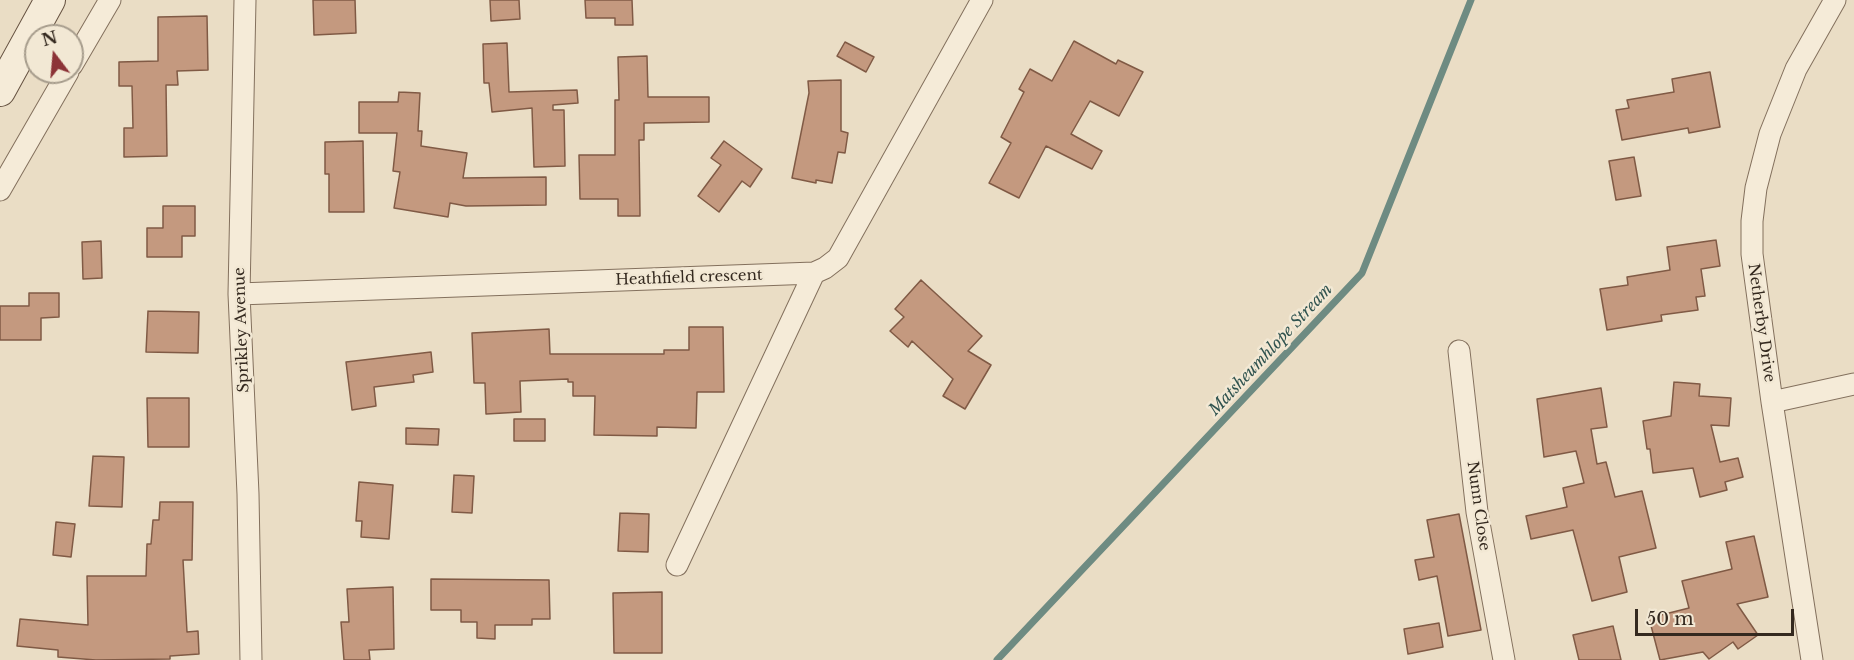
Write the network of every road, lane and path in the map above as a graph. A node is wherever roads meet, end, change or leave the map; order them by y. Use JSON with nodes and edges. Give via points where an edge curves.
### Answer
{"nodes":[{"id":1,"x":50,"y":0,"type":"edge"},
{"id":2,"x":110,"y":0,"type":"edge"},
{"id":3,"x":245,"y":0,"type":"edge"},
{"id":4,"x":982,"y":0,"type":"edge"},
{"id":5,"x":1835,"y":0,"type":"edge"},
{"id":6,"x":84,"y":44,"type":"edge"},
{"id":7,"x":61,"y":84,"type":"edge"},
{"id":8,"x":0,"y":91,"type":"edge"},
{"id":9,"x":0,"y":190,"type":"edge"},
{"id":10,"x":814,"y":273,"type":"junction"},
{"id":11,"x":240,"y":294,"type":"junction"},
{"id":12,"x":1459,"y":351,"type":"dead end"},
{"id":13,"x":1854,"y":384,"type":"edge"},
{"id":14,"x":1772,"y":402,"type":"junction"},
{"id":15,"x":677,"y":565,"type":"dead end"},
{"id":16,"x":251,"y":660,"type":"edge"},
{"id":17,"x":1504,"y":660,"type":"edge"},
{"id":18,"x":1812,"y":660,"type":"edge"}],
"edges":[{"from":1,"to":8,"type":"main road"},
{"from":2,"to":6,"type":"street"},
{"from":3,"to":11,"type":"street","name":"Sprikley Avenue"},
{"from":4,"to":10,"type":"street","via":[[838,258]]},
{"from":5,"to":14,"type":"street","name":"Netherby Drive","via":[[1796,69],[1770,134],[1756,188],[1752,254]]},
{"from":7,"to":9,"type":"street"},
{"from":10,"to":11,"type":"street","name":"Heathfield crescent"},
{"from":10,"to":15,"type":"street"},
{"from":11,"to":16,"type":"street","name":"Sprikley Avenue"},
{"from":12,"to":17,"type":"street","name":"Nunn Close","via":[[1478,512]]},
{"from":13,"to":14,"type":"street"},
{"from":14,"to":18,"type":"street","name":"Netherby Drive"}]}
